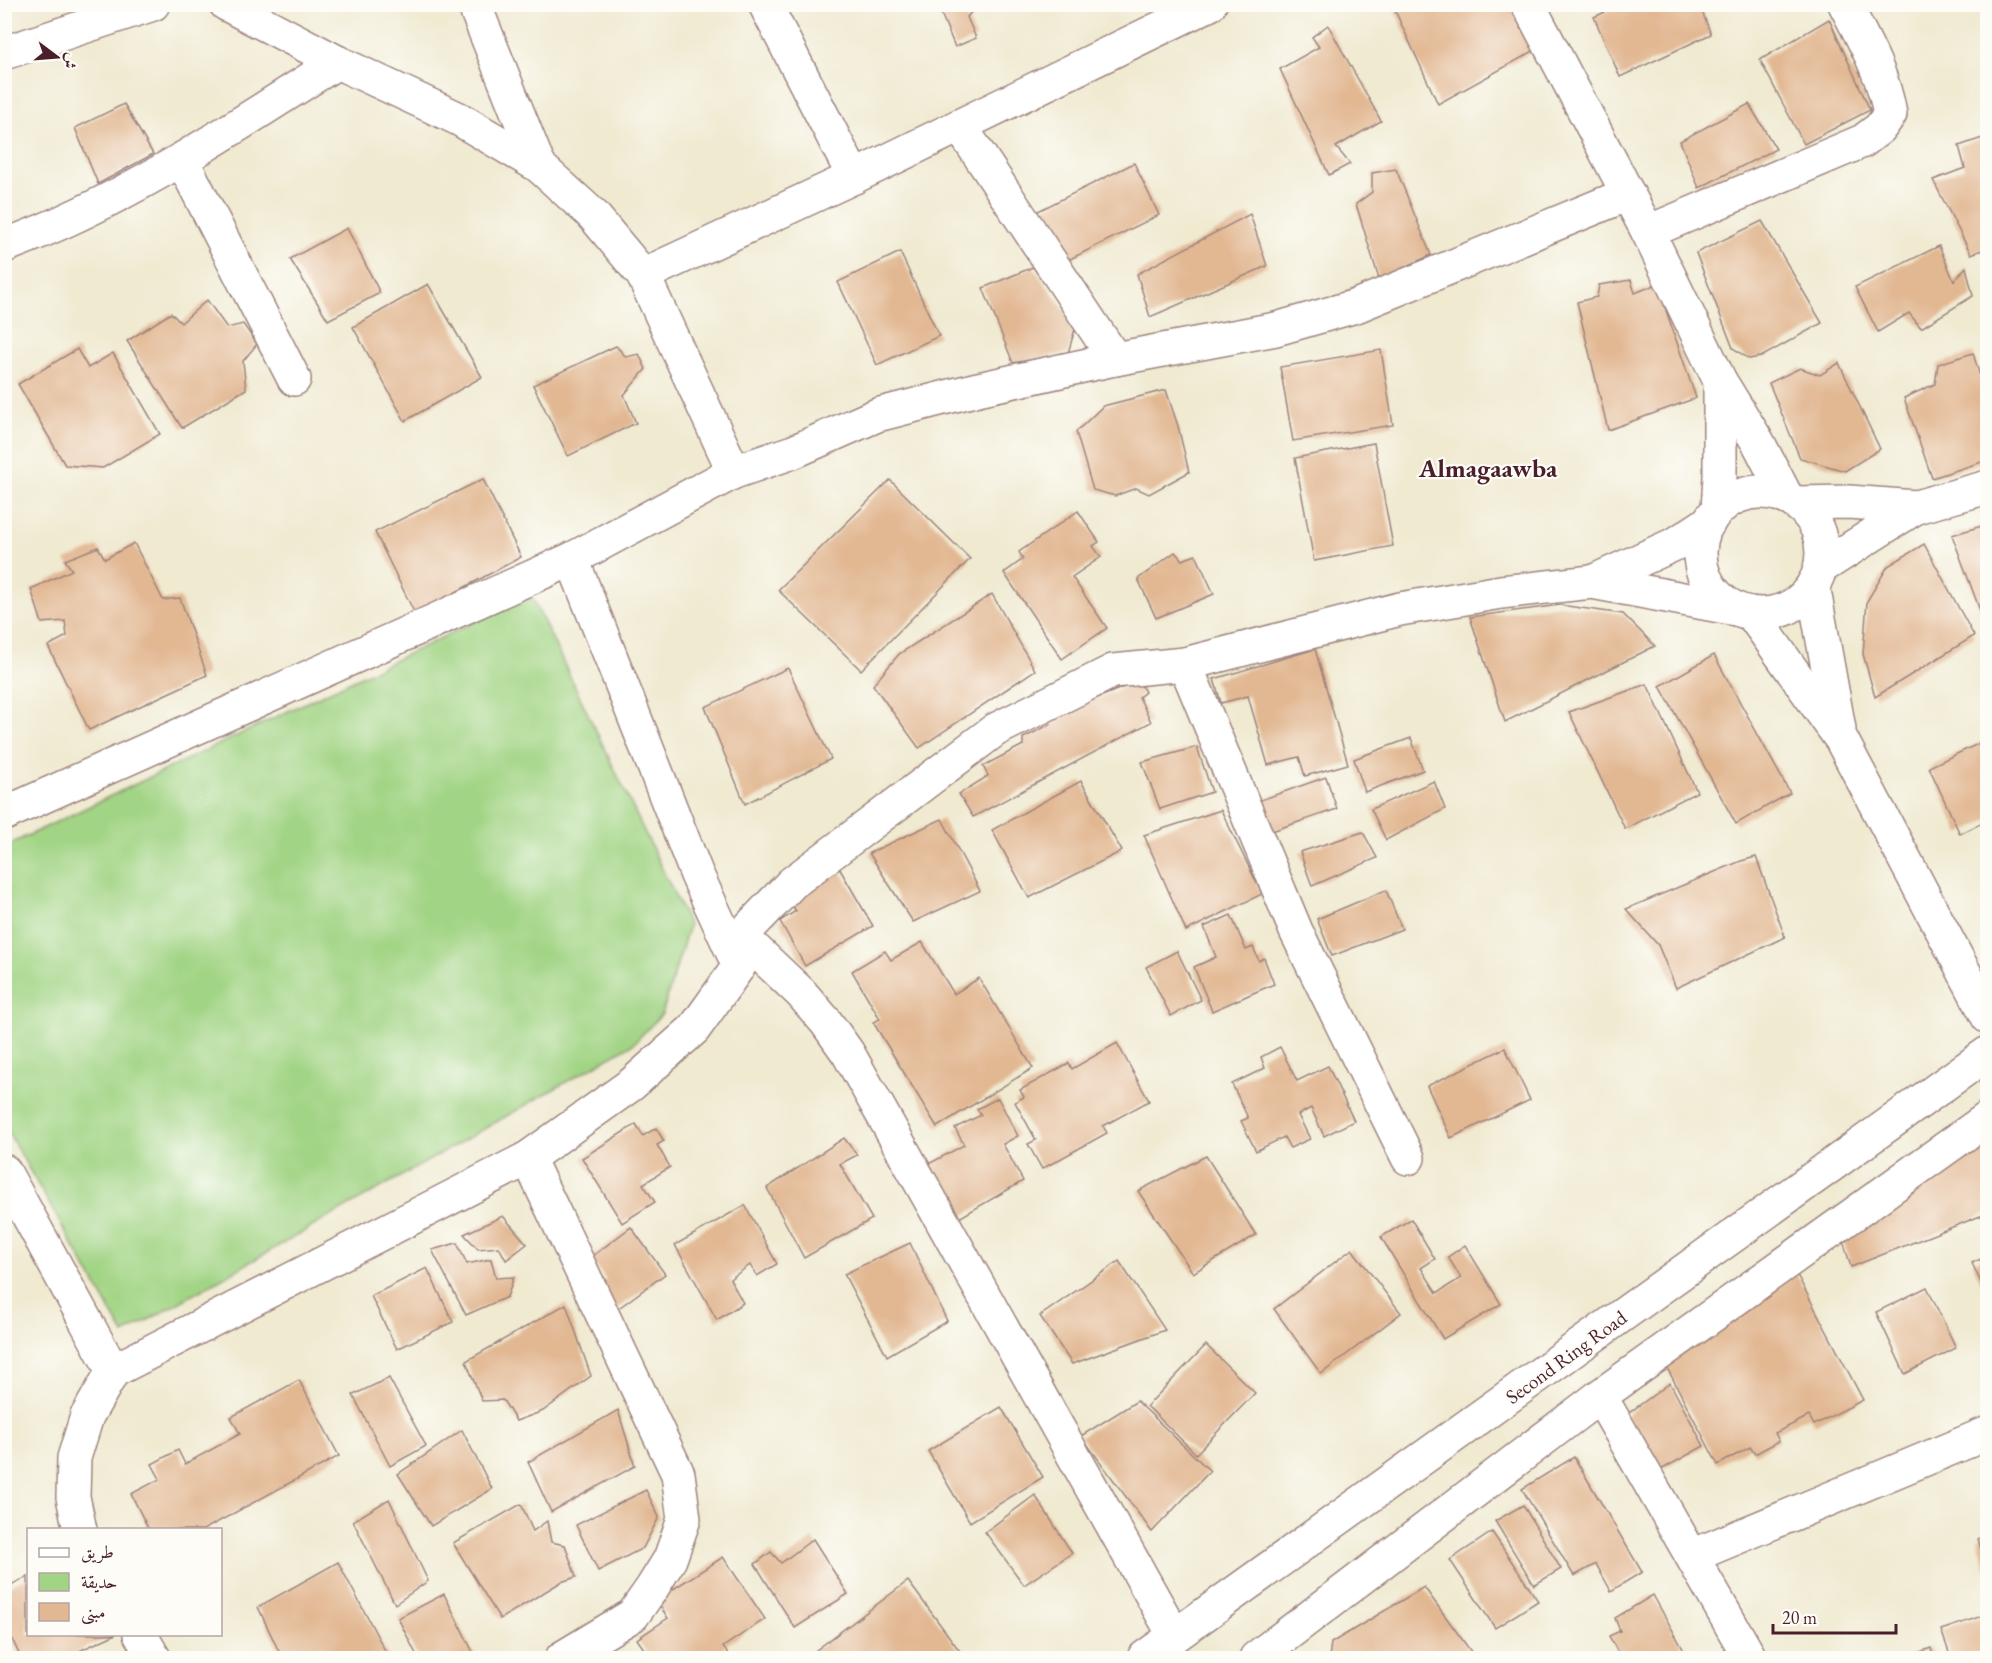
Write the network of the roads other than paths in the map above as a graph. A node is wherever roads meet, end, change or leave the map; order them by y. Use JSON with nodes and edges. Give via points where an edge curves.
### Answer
{"nodes":[{"id":1,"x":153,"y":4,"type":"edge"},
{"id":2,"x":226,"y":4,"type":"edge"},
{"id":3,"x":474,"y":4,"type":"edge"},
{"id":4,"x":765,"y":4,"type":"edge"},
{"id":5,"x":1528,"y":4,"type":"edge"},
{"id":6,"x":1845,"y":4,"type":"edge"},
{"id":7,"x":1195,"y":7,"type":"edge"},
{"id":8,"x":4,"y":53,"type":"edge"},
{"id":9,"x":337,"y":62,"type":"junction"},
{"id":10,"x":960,"y":126,"type":"junction"},
{"id":11,"x":182,"y":160,"type":"junction"},
{"id":12,"x":539,"y":166,"type":"junction"},
{"id":13,"x":854,"y":177,"type":"junction"},
{"id":14,"x":1628,"y":194,"type":"junction"},
{"id":15,"x":1648,"y":232,"type":"junction"},
{"id":16,"x":4,"y":246,"type":"edge"},
{"id":17,"x":643,"y":275,"type":"junction"},
{"id":18,"x":1115,"y":359,"type":"junction"},
{"id":19,"x":294,"y":379,"type":"dead end"},
{"id":20,"x":1720,"y":381,"type":"junction"},
{"id":21,"x":734,"y":472,"type":"junction"},
{"id":22,"x":1988,"y":487,"type":"edge"},
{"id":23,"x":1791,"y":500,"type":"junction"},
{"id":24,"x":1916,"y":507,"type":"junction"},
{"id":25,"x":1713,"y":516,"type":"junction"},
{"id":26,"x":573,"y":560,"type":"junction"},
{"id":27,"x":1816,"y":576,"type":"junction"},
{"id":28,"x":1592,"y":582,"type":"junction"},
{"id":29,"x":1744,"y":612,"type":"junction"},
{"id":30,"x":1185,"y":664,"type":"junction"},
{"id":31,"x":1841,"y":739,"type":"junction"},
{"id":32,"x":4,"y":814,"type":"edge"},
{"id":33,"x":740,"y":951,"type":"junction"},
{"id":34,"x":1988,"y":1017,"type":"edge"},
{"id":35,"x":1988,"y":1053,"type":"edge"},
{"id":36,"x":1988,"y":1118,"type":"edge"},
{"id":37,"x":528,"y":1158,"type":"junction"},
{"id":38,"x":1408,"y":1158,"type":"dead end"},
{"id":39,"x":4,"y":1171,"type":"edge"},
{"id":40,"x":113,"y":1371,"type":"junction"},
{"id":41,"x":1600,"y":1396,"type":"junction"},
{"id":42,"x":1988,"y":1433,"type":"edge"},
{"id":43,"x":80,"y":1528,"type":"edge"},
{"id":44,"x":1692,"y":1556,"type":"junction"},
{"id":45,"x":1174,"y":1635,"type":"junction"},
{"id":46,"x":141,"y":1636,"type":"edge"},
{"id":47,"x":1273,"y":1654,"type":"edge"},
{"id":48,"x":154,"y":1659,"type":"edge"},
{"id":49,"x":562,"y":1659,"type":"edge"},
{"id":50,"x":1144,"y":1659,"type":"edge"},
{"id":51,"x":1750,"y":1659,"type":"edge"}],
"edges":[{"from":1,"to":8,"type":"street"},
{"from":2,"to":9,"type":"street"},
{"from":3,"to":12,"type":"street"},
{"from":4,"to":13,"type":"street"},
{"from":5,"to":14,"type":"street"},
{"from":6,"to":15,"type":"street","via":[[1885,89],[1890,114],[1880,128],[1863,141]]},
{"from":7,"to":10,"type":"street"},
{"from":9,"to":11,"type":"street"},
{"from":9,"to":12,"type":"street","via":[[459,119]]},
{"from":10,"to":13,"type":"street"},
{"from":10,"to":18,"type":"street"},
{"from":11,"to":16,"type":"street","via":[[45,231]]},
{"from":11,"to":19,"type":"street"},
{"from":12,"to":17,"type":"street","via":[[593,215]]},
{"from":13,"to":17,"type":"street"},
{"from":14,"to":15,"type":"street"},
{"from":14,"to":18,"type":"street","via":[[1356,306],[1276,328]]},
{"from":15,"to":20,"type":"street"},
{"from":17,"to":21,"type":"street"},
{"from":18,"to":21,"type":"street","via":[[878,415],[793,452]]},
{"from":20,"to":23,"type":"street"},
{"from":20,"to":25,"type":"street","via":[[1720,476]]},
{"from":21,"to":26,"type":"street"},
{"from":22,"to":24,"type":"street"},
{"from":23,"to":24,"type":"street"},
{"from":23,"to":25,"type":"street","via":[[1762,492],[1738,496]]},
{"from":23,"to":27,"type":"street","via":[[1812,520],[1821,543]]},
{"from":24,"to":27,"type":"street"},
{"from":25,"to":28,"type":"street","via":[[1677,543]]},
{"from":25,"to":29,"type":"street","via":[[1702,538],[1703,572],[1722,601]]},
{"from":26,"to":32,"type":"street"},
{"from":26,"to":33,"type":"street","via":[[697,875]]},
{"from":27,"to":29,"type":"street","via":[[1802,599],[1787,609],[1770,614]]},
{"from":27,"to":31,"type":"street"},
{"from":28,"to":29,"type":"street"},
{"from":28,"to":30,"type":"street","via":[[1400,609]]},
{"from":29,"to":31,"type":"street"},
{"from":30,"to":33,"type":"street","via":[[1113,671],[995,730],[792,883]]},
{"from":30,"to":38,"type":"street","via":[[1296,931]]},
{"from":31,"to":34,"type":"street"},
{"from":33,"to":37,"type":"street","via":[[694,1029],[632,1084]]},
{"from":33,"to":45,"type":"street","via":[[801,993],[848,1053]]},
{"from":35,"to":45,"type":"street","name":"Second Ring Road"},
{"from":36,"to":41,"type":"street"},
{"from":37,"to":40,"type":"street"},
{"from":37,"to":49,"type":"street","via":[[678,1474],[684,1519],[670,1559],[633,1615]]},
{"from":39,"to":40,"type":"street"},
{"from":40,"to":43,"type":"street","via":[[87,1416],[74,1458],[73,1497]]},
{"from":41,"to":44,"type":"street"},
{"from":41,"to":47,"type":"street"},
{"from":42,"to":44,"type":"street"},
{"from":44,"to":51,"type":"street"},
{"from":45,"to":50,"type":"street","name":"Second Ring Road"},
{"from":46,"to":48,"type":"street"}]}
